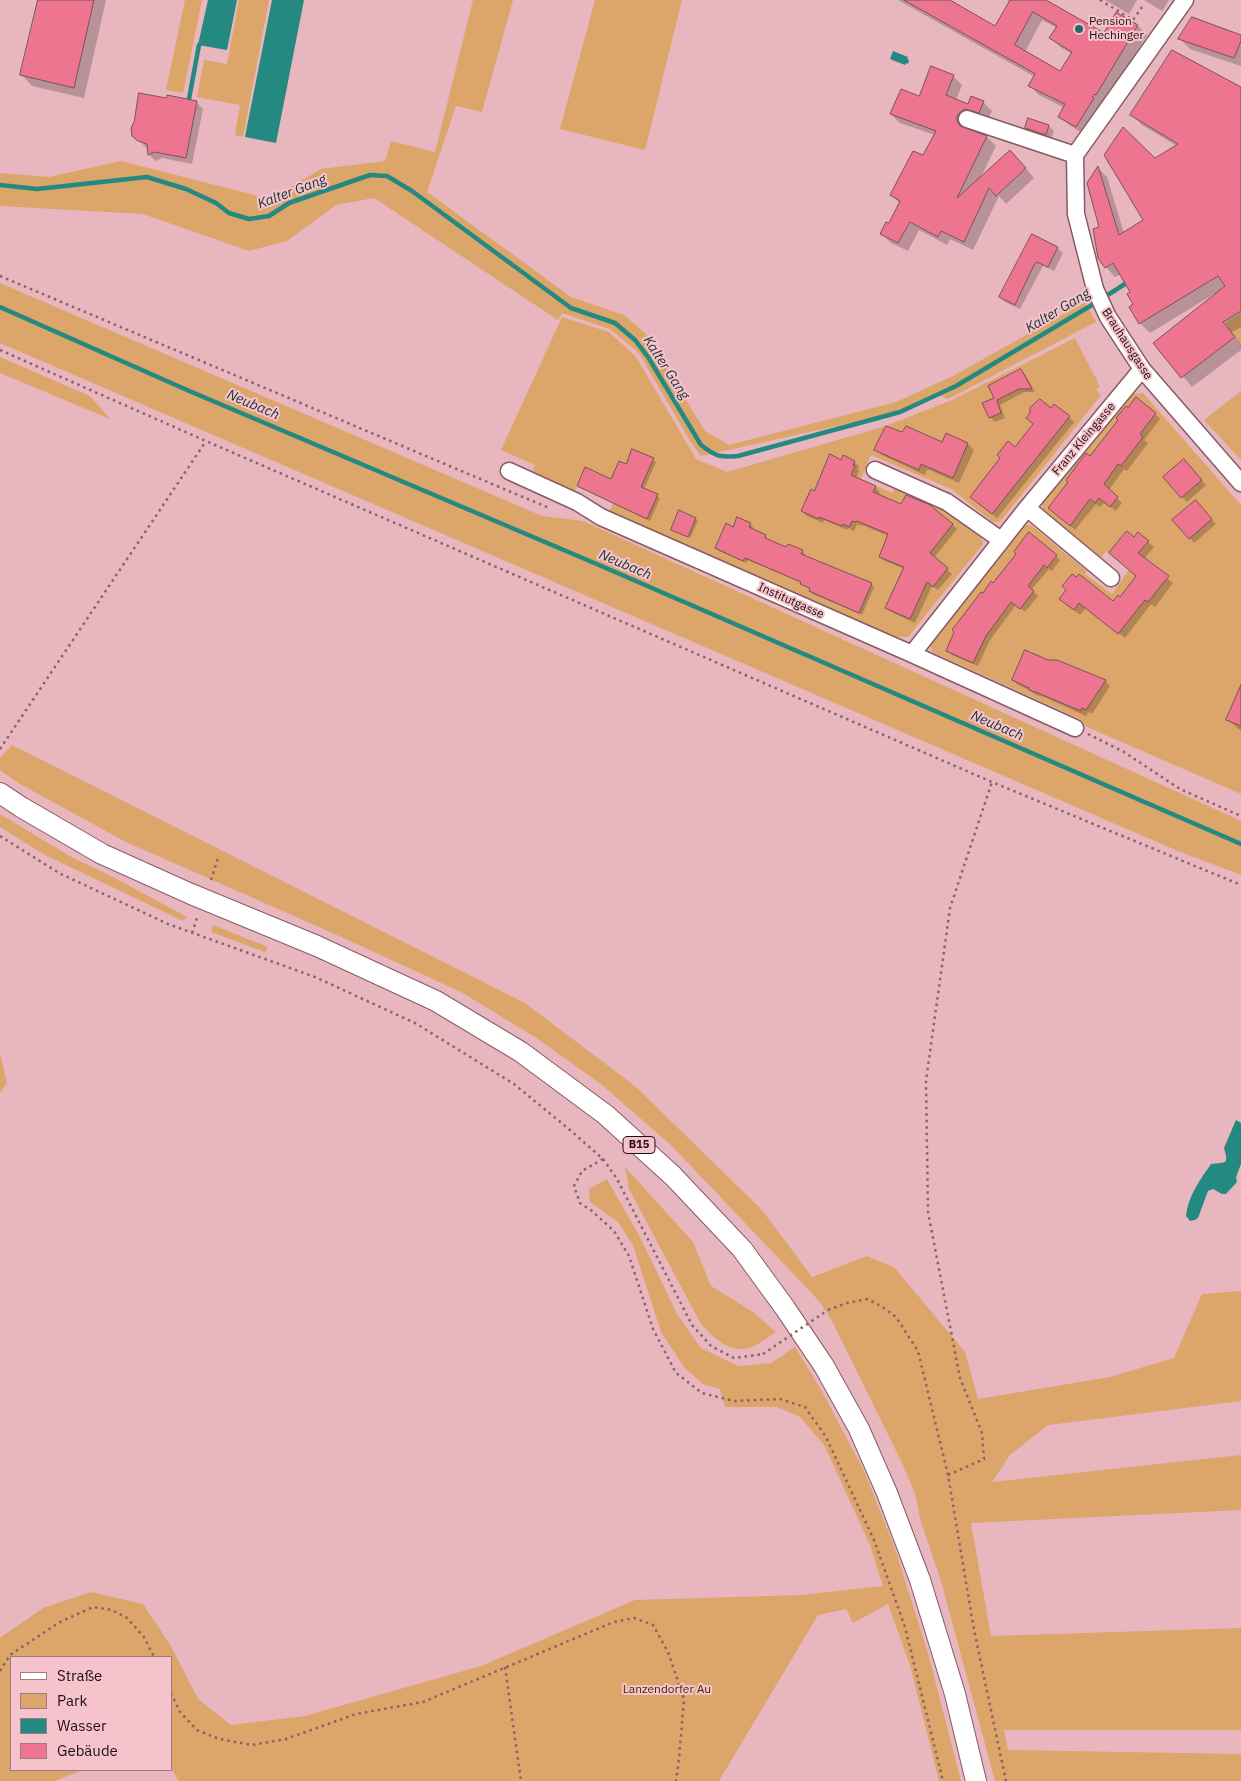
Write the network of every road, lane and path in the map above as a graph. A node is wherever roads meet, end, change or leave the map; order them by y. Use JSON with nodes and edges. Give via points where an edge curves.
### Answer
{"nodes":[{"id":1,"x":1100,"y":0,"type":"edge"},
{"id":2,"x":1185,"y":0,"type":"edge"},
{"id":3,"x":1106,"y":2,"type":"edge"},
{"id":4,"x":1142,"y":7,"type":"dead end"},
{"id":5,"x":967,"y":119,"type":"dead end"},
{"id":6,"x":1075,"y":155,"type":"junction"},
{"id":7,"x":0,"y":276,"type":"edge"},
{"id":8,"x":0,"y":350,"type":"edge"},
{"id":9,"x":1142,"y":369,"type":"junction"},
{"id":10,"x":206,"y":441,"type":"junction"},
{"id":11,"x":875,"y":470,"type":"dead end"},
{"id":12,"x":509,"y":471,"type":"dead end"},
{"id":13,"x":1238,"y":475,"type":"edge"},
{"id":14,"x":1026,"y":508,"type":"junction"},
{"id":15,"x":555,"y":509,"type":"dead end"},
{"id":16,"x":1001,"y":540,"type":"junction"},
{"id":17,"x":1111,"y":578,"type":"dead end"},
{"id":18,"x":912,"y":654,"type":"junction"},
{"id":19,"x":1075,"y":728,"type":"joint"},
{"id":20,"x":0,"y":749,"type":"edge"},
{"id":21,"x":992,"y":782,"type":"junction"},
{"id":22,"x":0,"y":793,"type":"edge"},
{"id":23,"x":1241,"y":816,"type":"edge"},
{"id":24,"x":0,"y":836,"type":"edge"},
{"id":25,"x":218,"y":858,"type":"dead end"},
{"id":26,"x":211,"y":880,"type":"dead end"},
{"id":27,"x":1241,"y":885,"type":"edge"},
{"id":28,"x":199,"y":914,"type":"dead end"},
{"id":29,"x":192,"y":933,"type":"junction"},
{"id":30,"x":603,"y":1159,"type":"junction"},
{"id":31,"x":948,"y":1475,"type":"junction"},
{"id":32,"x":154,"y":1656,"type":"edge"},
{"id":33,"x":505,"y":1667,"type":"junction"},
{"id":34,"x":0,"y":1671,"type":"edge"},
{"id":35,"x":172,"y":1695,"type":"edge"},
{"id":36,"x":521,"y":1781,"type":"edge"},
{"id":37,"x":676,"y":1781,"type":"edge"},
{"id":38,"x":943,"y":1781,"type":"edge"},
{"id":39,"x":976,"y":1781,"type":"edge"},
{"id":40,"x":1006,"y":1781,"type":"edge"}],
"edges":[{"from":1,"to":3,"type":"path"},
{"from":2,"to":6,"type":"street"},
{"from":3,"to":4,"type":"path","via":[[1133,20]]},
{"from":5,"to":6,"type":"street"},
{"from":6,"to":9,"type":"street","name":"Brauhausgasse","via":[[1076,214],[1095,289],[1104,310]]},
{"from":7,"to":15,"type":"path"},
{"from":8,"to":10,"type":"path"},
{"from":9,"to":13,"type":"street","name":"Brauhausgasse"},
{"from":9,"to":14,"type":"street","name":"Franz Kleingasse"},
{"from":10,"to":20,"type":"path"},
{"from":10,"to":21,"type":"path"},
{"from":11,"to":16,"type":"street","via":[[947,502]]},
{"from":12,"to":18,"type":"street","name":"Institutgasse","via":[[577,502],[601,517]]},
{"from":14,"to":16,"type":"street","name":"Franz Kleingasse"},
{"from":14,"to":17,"type":"street"},
{"from":16,"to":18,"type":"street","name":"Franz Kleingasse"},
{"from":18,"to":19,"type":"street","name":"Institutgasse"},
{"from":19,"to":23,"type":"path","via":[[1124,752],[1180,789]]},
{"from":21,"to":27,"type":"path"},
{"from":21,"to":31,"type":"path","via":[[950,908],[926,1081],[928,1212],[960,1378],[982,1434],[984,1459]]},
{"from":22,"to":39,"type":"main road","number":"B15","via":[[102,854],[436,1001],[521,1052],[606,1115],[673,1176],[742,1249],[780,1300],[824,1366],[858,1429],[887,1493],[920,1580],[955,1694]]},
{"from":24,"to":29,"type":"path","via":[[59,873]]},
{"from":25,"to":26,"type":"path"},
{"from":28,"to":29,"type":"path"},
{"from":29,"to":30,"type":"path","via":[[315,977],[415,1023],[514,1084]]},
{"from":30,"to":31,"type":"path","bridge":true,"via":[[617,1179],[692,1325],[712,1346],[734,1358],[764,1354],[828,1310],[847,1303],[867,1299],[896,1317],[918,1351]]},
{"from":30,"to":38,"type":"path","via":[[582,1171],[574,1186],[580,1203],[614,1231],[629,1256],[653,1329],[676,1373],[702,1393],[734,1401],[780,1399],[805,1407],[826,1437],[874,1540],[905,1627]]},
{"from":31,"to":40,"type":"path","via":[[974,1630]]},
{"from":32,"to":34,"type":"path","via":[[144,1637],[127,1618],[112,1610],[93,1608],[60,1622],[10,1655]]},
{"from":33,"to":35,"type":"path","via":[[424,1702],[356,1714],[286,1739],[252,1745],[220,1739],[197,1730],[180,1712]]},
{"from":33,"to":36,"type":"path"},
{"from":33,"to":37,"type":"path","via":[[614,1622],[634,1618],[653,1625],[668,1652],[684,1699]]}]}
